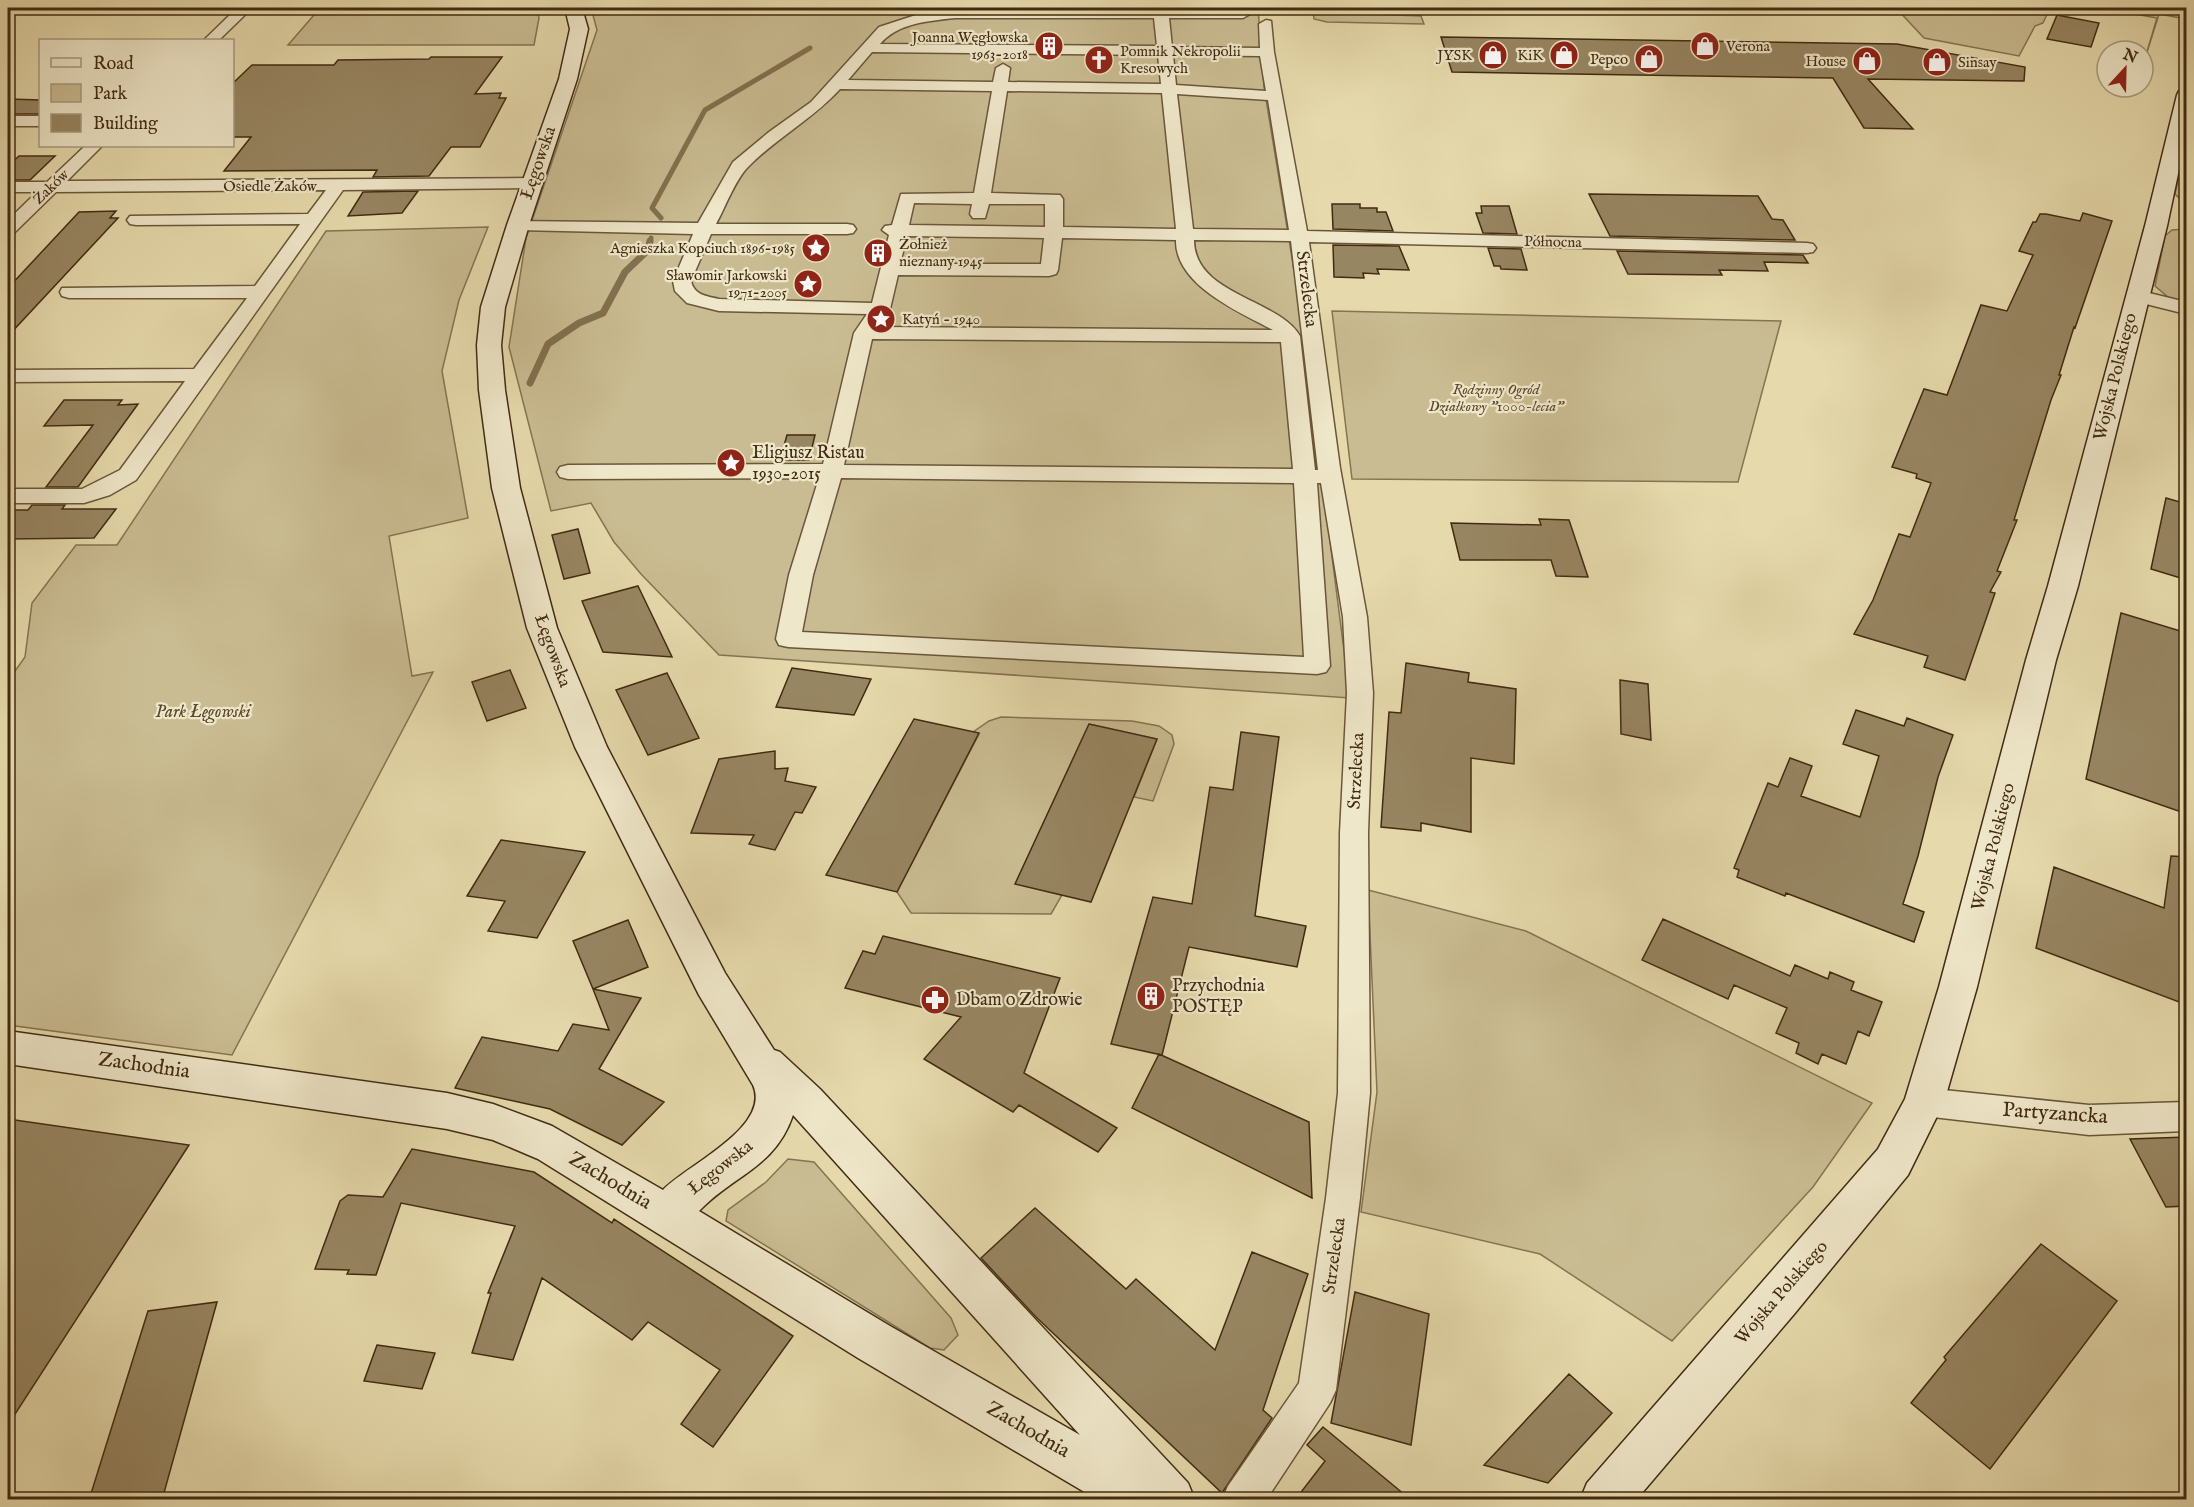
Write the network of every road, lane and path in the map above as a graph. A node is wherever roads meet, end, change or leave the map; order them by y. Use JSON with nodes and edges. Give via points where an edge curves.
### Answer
{"nodes":[{"id":1,"x":245,"y":8,"type":"edge"},
{"id":2,"x":574,"y":8,"type":"edge"},
{"id":3,"x":1161,"y":14,"type":"junction"},
{"id":4,"x":1244,"y":14,"type":"dead end"},
{"id":5,"x":1266,"y":24,"type":"dead end"},
{"id":6,"x":1008,"y":31,"type":"junction"},
{"id":7,"x":951,"y":32,"type":"junction"},
{"id":8,"x":1075,"y":32,"type":"junction"},
{"id":9,"x":212,"y":39,"type":"edge"},
{"id":10,"x":868,"y":48,"type":"junction"},
{"id":11,"x":1164,"y":50,"type":"junction"},
{"id":12,"x":1267,"y":52,"type":"junction"},
{"id":13,"x":838,"y":84,"type":"junction"},
{"id":14,"x":940,"y":85,"type":"junction"},
{"id":15,"x":1001,"y":86,"type":"junction"},
{"id":16,"x":1070,"y":87,"type":"junction"},
{"id":17,"x":1170,"y":89,"type":"junction"},
{"id":18,"x":2187,"y":95,"type":"edge"},
{"id":19,"x":1274,"y":96,"type":"junction"},
{"id":20,"x":39,"y":121,"type":"edge"},
{"id":21,"x":8,"y":122,"type":"edge"},
{"id":22,"x":93,"y":147,"type":"edge"},
{"id":23,"x":532,"y":183,"type":"junction"},
{"id":24,"x":51,"y":186,"type":"junction"},
{"id":25,"x":337,"y":186,"type":"junction"},
{"id":26,"x":8,"y":187,"type":"edge"},
{"id":27,"x":982,"y":198,"type":"junction"},
{"id":28,"x":136,"y":219,"type":"dead end"},
{"id":29,"x":312,"y":219,"type":"junction"},
{"id":30,"x":518,"y":225,"type":"junction"},
{"id":31,"x":8,"y":229,"type":"edge"},
{"id":32,"x":713,"y":229,"type":"junction"},
{"id":33,"x":873,"y":230,"type":"junction"},
{"id":34,"x":976,"y":231,"type":"junction"},
{"id":35,"x":1054,"y":232,"type":"junction"},
{"id":36,"x":1185,"y":234,"type":"junction"},
{"id":37,"x":1299,"y":236,"type":"junction"},
{"id":38,"x":1807,"y":248,"type":"dead end"},
{"id":39,"x":889,"y":269,"type":"junction"},
{"id":40,"x":970,"y":269,"type":"junction"},
{"id":41,"x":69,"y":292,"type":"dead end"},
{"id":42,"x":261,"y":292,"type":"junction"},
{"id":43,"x":2137,"y":296,"type":"junction"},
{"id":44,"x":2187,"y":308,"type":"edge"},
{"id":45,"x":880,"y":309,"type":"junction"},
{"id":46,"x":864,"y":333,"type":"junction"},
{"id":47,"x":1290,"y":336,"type":"junction"},
{"id":48,"x":199,"y":375,"type":"junction"},
{"id":49,"x":8,"y":376,"type":"edge"},
{"id":50,"x":832,"y":471,"type":"junction"},
{"id":51,"x":568,"y":472,"type":"dead end"},
{"id":52,"x":1318,"y":476,"type":"junction"},
{"id":53,"x":8,"y":496,"type":"edge"},
{"id":54,"x":8,"y":1048,"type":"edge"},
{"id":55,"x":758,"y":1057,"type":"junction"},
{"id":56,"x":1924,"y":1102,"type":"junction"},
{"id":57,"x":2187,"y":1117,"type":"edge"},
{"id":58,"x":667,"y":1215,"type":"junction"},
{"id":59,"x":1146,"y":1500,"type":"edge"},
{"id":60,"x":1171,"y":1500,"type":"edge"},
{"id":61,"x":1242,"y":1500,"type":"edge"},
{"id":62,"x":1604,"y":1500,"type":"edge"}],
"edges":[{"from":1,"to":9,"type":"street"},
{"from":2,"to":23,"type":"street","name":"Łęgowska","via":[[579,29],[577,44]]},
{"from":3,"to":4,"type":"street"},
{"from":3,"to":8,"type":"street"},
{"from":3,"to":11,"type":"street"},
{"from":5,"to":12,"type":"street","name":"Strzelecka"},
{"from":6,"to":7,"type":"street"},
{"from":6,"to":7,"type":"street"},
{"from":6,"to":8,"type":"street"},
{"from":6,"to":8,"type":"street"},
{"from":6,"to":15,"type":"street"},
{"from":7,"to":10,"type":"street"},
{"from":7,"to":10,"type":"street","via":[[919,18],[890,27]]},
{"from":7,"to":14,"type":"street"},
{"from":8,"to":11,"type":"street"},
{"from":8,"to":16,"type":"street"},
{"from":10,"to":13,"type":"street"},
{"from":11,"to":12,"type":"street"},
{"from":11,"to":17,"type":"street"},
{"from":12,"to":19,"type":"street","name":"Strzelecka"},
{"from":13,"to":14,"type":"street"},
{"from":13,"to":32,"type":"street","via":[[740,166]]},
{"from":14,"to":15,"type":"street"},
{"from":15,"to":16,"type":"street"},
{"from":15,"to":27,"type":"street"},
{"from":16,"to":17,"type":"street"},
{"from":17,"to":19,"type":"street"},
{"from":17,"to":36,"type":"street"},
{"from":18,"to":43,"type":"street","name":"Wojska Polskiego"},
{"from":19,"to":37,"type":"street","name":"Strzelecka"},
{"from":20,"to":21,"type":"street"},
{"from":22,"to":24,"type":"street","name":"Żaków"},
{"from":23,"to":25,"type":"street","name":"Osiedle Żaków"},
{"from":23,"to":30,"type":"street","name":"Łęgowska"},
{"from":24,"to":25,"type":"street","name":"Osiedle Żaków"},
{"from":24,"to":26,"type":"street","name":"Osiedle Żaków"},
{"from":24,"to":31,"type":"street","name":"Żaków"},
{"from":25,"to":29,"type":"street"},
{"from":27,"to":33,"type":"street","via":[[907,198]]},
{"from":27,"to":34,"type":"street"},
{"from":27,"to":35,"type":"street","via":[[1054,199]]},
{"from":28,"to":29,"type":"street"},
{"from":29,"to":42,"type":"street"},
{"from":30,"to":32,"type":"street","name":"Północna"},
{"from":30,"to":55,"type":"street","name":"Łęgowska","via":[[494,307],[489,345],[505,478],[536,607],[591,747],[712,984]]},
{"from":32,"to":33,"type":"street","name":"Północna"},
{"from":32,"to":45,"type":"street","via":[[682,281],[684,291],[693,299],[719,306]]},
{"from":33,"to":34,"type":"street","name":"Północna"},
{"from":33,"to":39,"type":"street"},
{"from":34,"to":35,"type":"street","name":"Północna"},
{"from":34,"to":40,"type":"street"},
{"from":35,"to":36,"type":"street","name":"Północna"},
{"from":35,"to":40,"type":"street","via":[[1049,270]]},
{"from":36,"to":37,"type":"street","name":"Północna"},
{"from":36,"to":47,"type":"street","via":[[1191,266],[1217,289],[1286,329]]},
{"from":37,"to":38,"type":"street","name":"Północna"},
{"from":37,"to":52,"type":"street","name":"Strzelecka"},
{"from":39,"to":40,"type":"street"},
{"from":39,"to":45,"type":"street"},
{"from":41,"to":42,"type":"street"},
{"from":42,"to":48,"type":"street"},
{"from":43,"to":44,"type":"street"},
{"from":43,"to":56,"type":"street","name":"Wojska Polskiego","via":[[1964,966]]},
{"from":45,"to":46,"type":"street"},
{"from":46,"to":47,"type":"street"},
{"from":46,"to":50,"type":"street"},
{"from":47,"to":52,"type":"street"},
{"from":48,"to":49,"type":"street"},
{"from":48,"to":53,"type":"street","via":[[128,475],[84,496]]},
{"from":50,"to":51,"type":"street"},
{"from":50,"to":52,"type":"street"},
{"from":50,"to":52,"type":"street","via":[[801,575],[788,639],[1317,666]]},
{"from":52,"to":61,"type":"street","name":"Strzelecka","via":[[1355,617],[1360,693],[1354,833],[1354,1093],[1317,1390]]},
{"from":54,"to":58,"type":"street","name":"Zachodnia","via":[[464,1113],[516,1128],[553,1146]]},
{"from":55,"to":58,"type":"street","name":"Łęgowska","via":[[776,1092],[771,1119],[750,1148],[690,1191]]},
{"from":55,"to":60,"type":"street","via":[[806,1101]]},
{"from":56,"to":57,"type":"street","name":"Partyzancka","via":[[2089,1120]]},
{"from":56,"to":62,"type":"street","name":"Wojska Polskiego","via":[[1893,1162]]},
{"from":58,"to":59,"type":"street","name":"Zachodnia","via":[[874,1342]]}]}
